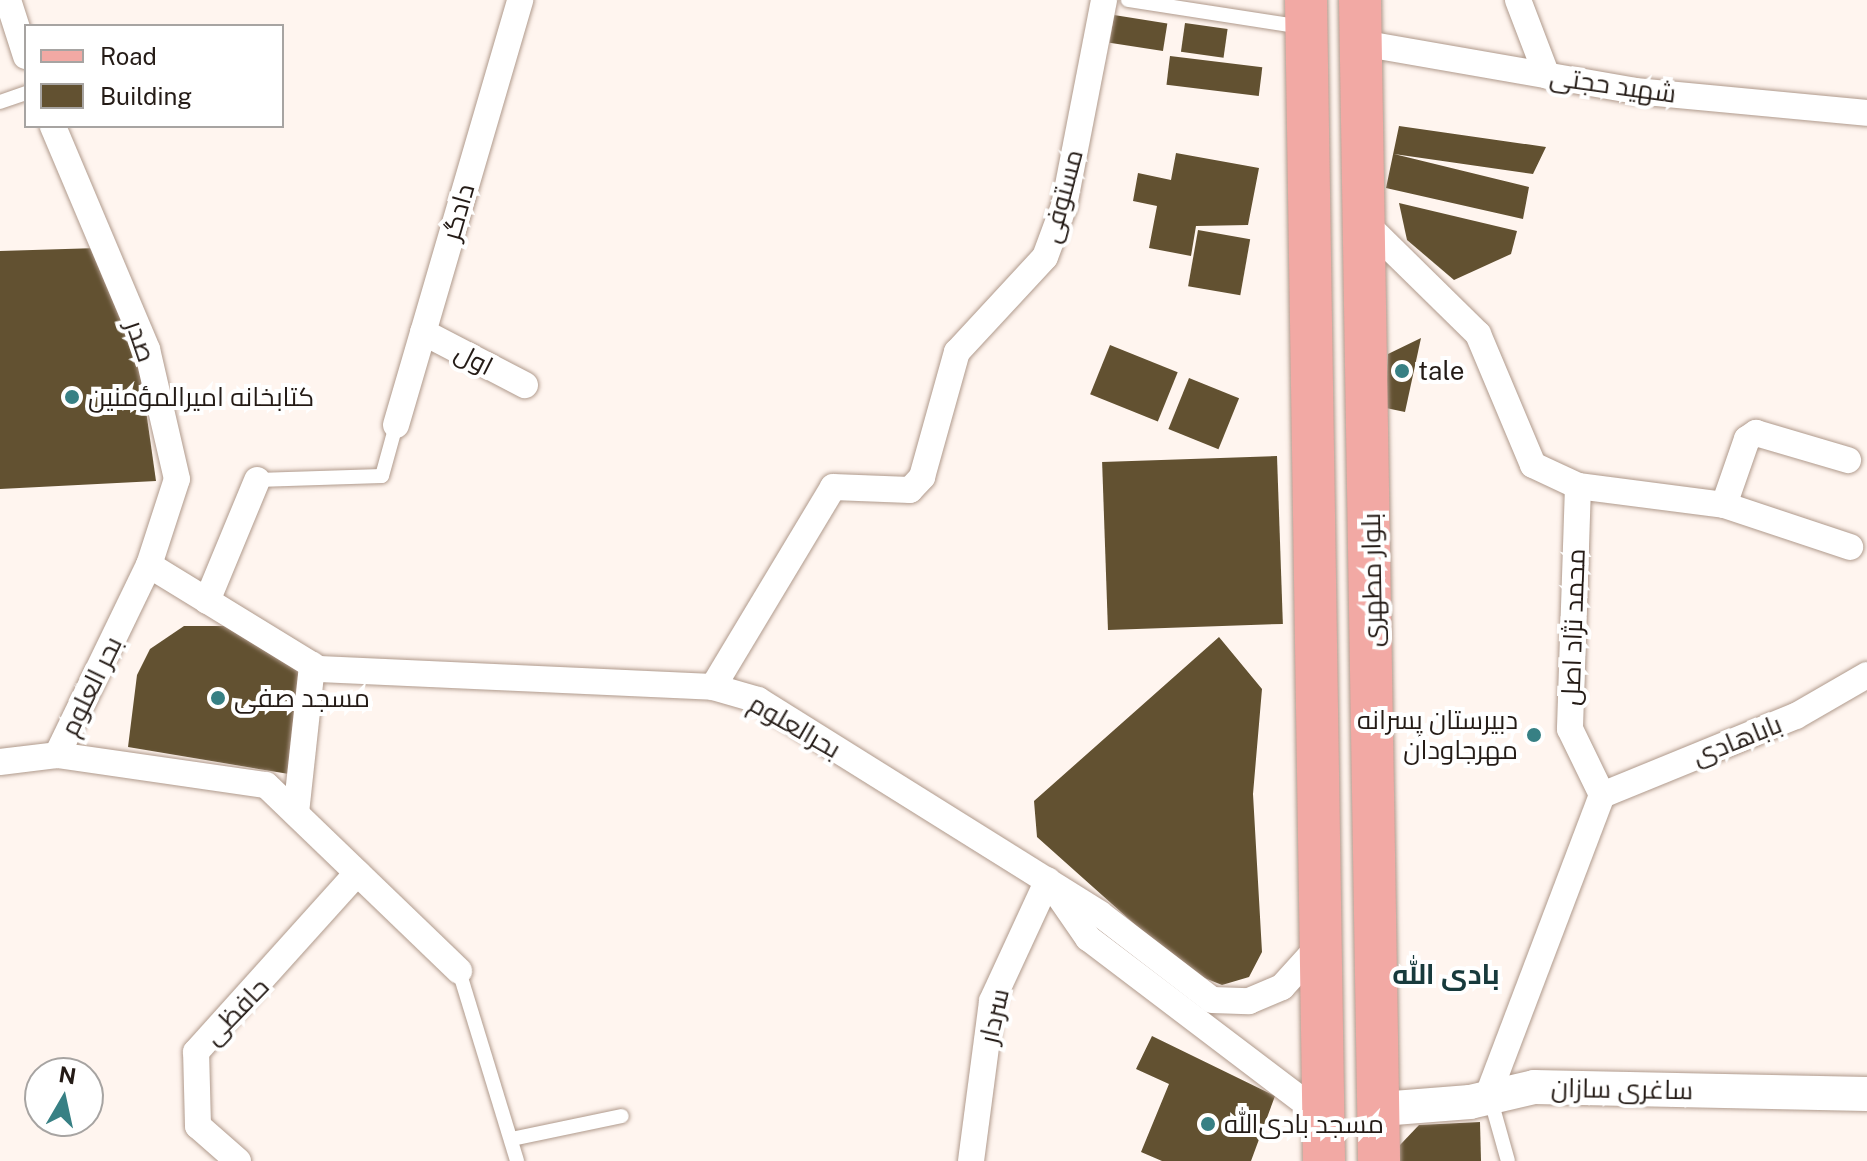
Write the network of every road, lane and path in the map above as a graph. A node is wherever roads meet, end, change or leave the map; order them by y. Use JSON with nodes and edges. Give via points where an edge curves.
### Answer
{"nodes":[{"id":1,"x":8,"y":0,"type":"edge"},
{"id":2,"x":520,"y":0,"type":"edge"},
{"id":3,"x":1104,"y":0,"type":"edge"},
{"id":4,"x":1128,"y":0,"type":"edge"},
{"id":5,"x":1360,"y":0,"type":"edge"},
{"id":6,"x":1518,"y":0,"type":"edge"},
{"id":7,"x":1306,"y":14,"type":"edge"},
{"id":8,"x":1361,"y":43,"type":"junction"},
{"id":9,"x":24,"y":50,"type":"edge"},
{"id":10,"x":1547,"y":76,"type":"junction"},
{"id":11,"x":24,"y":94,"type":"edge"},
{"id":12,"x":0,"y":102,"type":"edge"},
{"id":13,"x":1867,"y":113,"type":"edge"},
{"id":14,"x":54,"y":128,"type":"edge"},
{"id":15,"x":1364,"y":222,"type":"junction"},
{"id":16,"x":423,"y":332,"type":"junction"},
{"id":17,"x":525,"y":385,"type":"dead end"},
{"id":18,"x":396,"y":425,"type":"joint"},
{"id":19,"x":1848,"y":460,"type":"dead end"},
{"id":20,"x":257,"y":480,"type":"joint"},
{"id":21,"x":1578,"y":486,"type":"junction"},
{"id":22,"x":1724,"y":505,"type":"junction"},
{"id":23,"x":1850,"y":547,"type":"dead end"},
{"id":24,"x":149,"y":565,"type":"junction"},
{"id":25,"x":207,"y":601,"type":"junction"},
{"id":26,"x":312,"y":665,"type":"junction"},
{"id":27,"x":1867,"y":675,"type":"edge"},
{"id":28,"x":713,"y":687,"type":"junction"},
{"id":29,"x":57,"y":755,"type":"junction"},
{"id":30,"x":0,"y":762,"type":"edge"},
{"id":31,"x":1602,"y":795,"type":"junction"},
{"id":32,"x":296,"y":813,"type":"junction"},
{"id":33,"x":357,"y":873,"type":"junction"},
{"id":34,"x":1048,"y":880,"type":"junction"},
{"id":35,"x":1324,"y":939,"type":"junction"},
{"id":36,"x":459,"y":971,"type":"joint"},
{"id":37,"x":1325,"y":1075,"type":"junction"},
{"id":38,"x":1380,"y":1091,"type":"junction"},
{"id":39,"x":1489,"y":1092,"type":"junction"},
{"id":40,"x":1867,"y":1094,"type":"edge"},
{"id":41,"x":622,"y":1116,"type":"dead end"},
{"id":42,"x":1325,"y":1118,"type":"junction"},
{"id":43,"x":512,"y":1139,"type":"junction"},
{"id":44,"x":238,"y":1161,"type":"edge"},
{"id":45,"x":517,"y":1161,"type":"edge"},
{"id":46,"x":971,"y":1161,"type":"edge"},
{"id":47,"x":1324,"y":1161,"type":"edge"},
{"id":48,"x":1379,"y":1161,"type":"edge"},
{"id":49,"x":1508,"y":1161,"type":"edge"}],
"edges":[{"from":1,"to":9,"type":"street"},
{"from":2,"to":16,"type":"street","name":"دادگر"},
{"from":3,"to":28,"type":"street","name":"مستوفی","via":[[1064,206],[1045,257],[957,352],[922,477],[910,490],[833,487]]},
{"from":4,"to":7,"type":"lane"},
{"from":5,"to":8,"type":"main road","name":"بلوار مطهری"},
{"from":6,"to":10,"type":"street"},
{"from":7,"to":35,"type":"main road","name":"بلوار مطهری"},
{"from":8,"to":10,"type":"street","name":"شهید حجتی"},
{"from":8,"to":15,"type":"main road","name":"بلوار مطهری"},
{"from":10,"to":13,"type":"street","name":"شهید حجتی"},
{"from":11,"to":12,"type":"lane"},
{"from":14,"to":24,"type":"street","name":"صدر","via":[[147,349],[177,479]]},
{"from":15,"to":21,"type":"street","via":[[1478,334],[1533,465]]},
{"from":15,"to":38,"type":"main road","name":"بلوار مطهری"},
{"from":16,"to":17,"type":"street","name":"اول"},
{"from":16,"to":18,"type":"street","name":"دادگر"},
{"from":18,"to":20,"type":"lane","via":[[382,476]]},
{"from":19,"to":22,"type":"street","via":[[1756,433],[1747,439]]},
{"from":20,"to":25,"type":"street"},
{"from":21,"to":22,"type":"street"},
{"from":21,"to":31,"type":"street","name":"محمد نژاد اصل","via":[[1570,729]]},
{"from":22,"to":23,"type":"street"},
{"from":24,"to":25,"type":"street","name":"بحرالعلوم"},
{"from":24,"to":29,"type":"street","name":"بحر العلوم"},
{"from":25,"to":26,"type":"street","name":"بحرالعلوم"},
{"from":26,"to":28,"type":"street","name":"بحرالعلوم"},
{"from":26,"to":32,"type":"street"},
{"from":27,"to":31,"type":"street","name":"باباهادی","via":[[1796,716]]},
{"from":28,"to":34,"type":"street","name":"بحرالعلوم","via":[[758,700]]},
{"from":29,"to":30,"type":"street","name":"بحر العلوم"},
{"from":29,"to":32,"type":"street","via":[[266,785]]},
{"from":31,"to":39,"type":"street"},
{"from":32,"to":33,"type":"street"},
{"from":33,"to":36,"type":"street"},
{"from":33,"to":44,"type":"street","name":"حافظی","via":[[196,1052],[198,1126]]},
{"from":34,"to":35,"type":"street","name":"بحرالعلوم","via":[[1212,1000],[1249,1001],[1282,987]]},
{"from":34,"to":42,"type":"street","via":[[1088,938]]},
{"from":34,"to":46,"type":"street","name":"سردار","via":[[992,1001]]},
{"from":35,"to":37,"type":"main road","name":"بلوار مطهری"},
{"from":36,"to":43,"type":"lane"},
{"from":37,"to":38,"type":"main road","via":[[1353,1110]]},
{"from":37,"to":42,"type":"main road","name":"بلوار مطهری"},
{"from":38,"to":39,"type":"street","name":"ساغری سازان","via":[[1470,1102]]},
{"from":38,"to":48,"type":"main road","name":"بلوار مطهری"},
{"from":39,"to":40,"type":"street","name":"ساغری سازان"},
{"from":39,"to":49,"type":"lane"},
{"from":41,"to":43,"type":"lane"},
{"from":42,"to":47,"type":"main road","name":"بلوار مطهری"},
{"from":43,"to":45,"type":"lane"}]}
